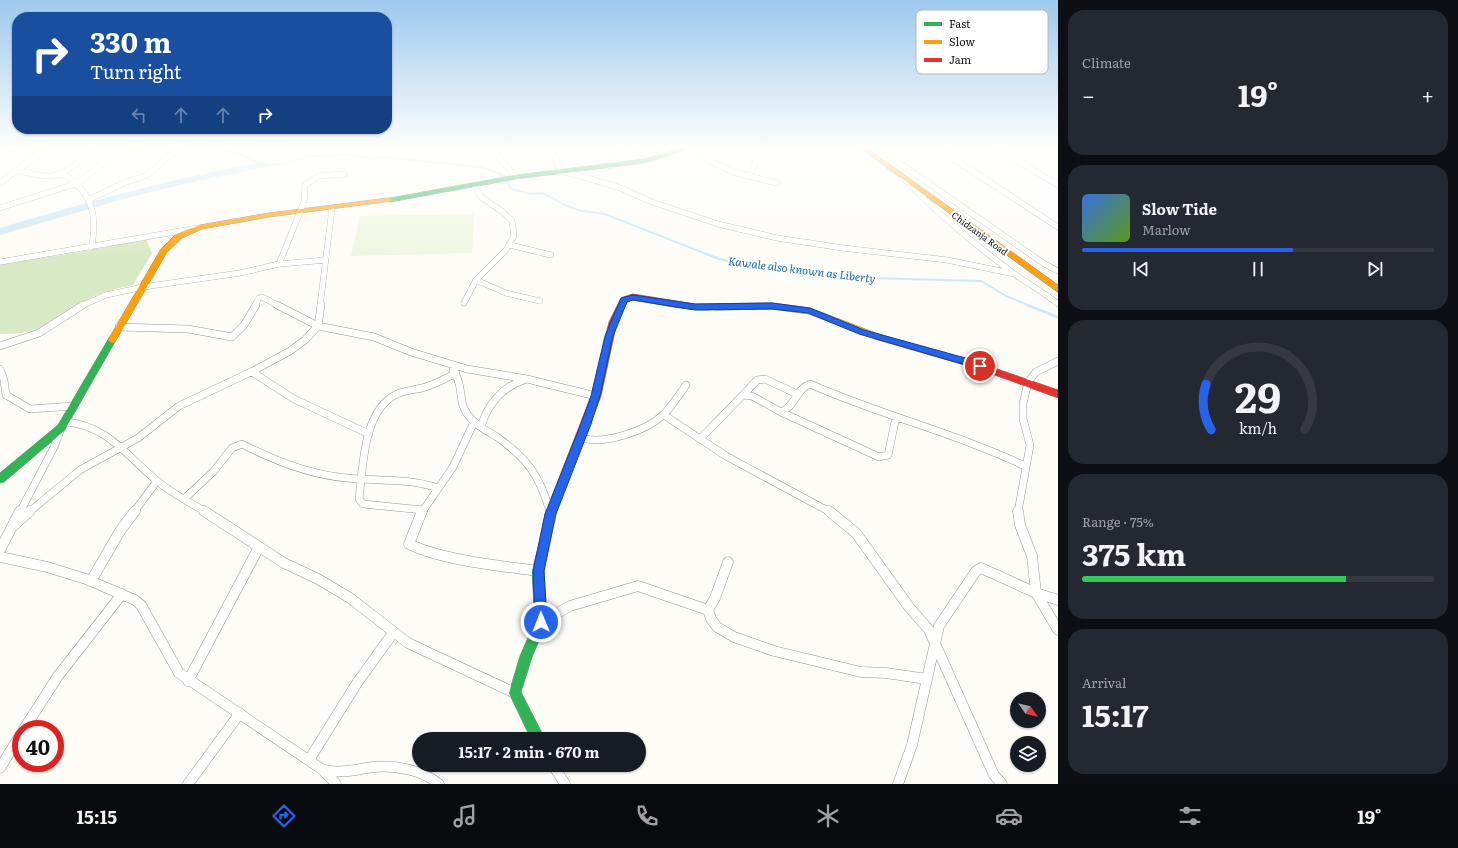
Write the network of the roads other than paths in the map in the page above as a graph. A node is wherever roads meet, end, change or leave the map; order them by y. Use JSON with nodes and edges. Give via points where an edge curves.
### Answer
{"nodes":[{"id":1,"x":73,"y":185,"type":"edge"},
{"id":2,"x":78,"y":185,"type":"edge"},
{"id":3,"x":121,"y":185,"type":"edge"},
{"id":4,"x":308,"y":185,"type":"edge"},
{"id":5,"x":474,"y":185,"type":"joint"},
{"id":6,"x":610,"y":185,"type":"edge"},
{"id":7,"x":910,"y":185,"type":"edge"},
{"id":8,"x":913,"y":185,"type":"edge"},
{"id":9,"x":930,"y":185,"type":"edge"},
{"id":10,"x":993,"y":185,"type":"edge"},
{"id":11,"x":91,"y":202,"type":"junction"},
{"id":12,"x":0,"y":208,"type":"edge"},
{"id":13,"x":332,"y":209,"type":"junction"},
{"id":14,"x":299,"y":212,"type":"junction"},
{"id":15,"x":200,"y":227,"type":"junction"},
{"id":16,"x":1058,"y":227,"type":"edge"},
{"id":17,"x":510,"y":245,"type":"junction"},
{"id":18,"x":92,"y":247,"type":"junction"},
{"id":19,"x":551,"y":255,"type":"dead end"},
{"id":20,"x":326,"y":260,"type":"junction"},
{"id":21,"x":0,"y":262,"type":"edge"},
{"id":22,"x":279,"y":264,"type":"junction"},
{"id":23,"x":1058,"y":272,"type":"edge"},
{"id":24,"x":1015,"y":274,"type":"junction"},
{"id":25,"x":476,"y":280,"type":"junction"},
{"id":26,"x":143,"y":287,"type":"junction"},
{"id":27,"x":1058,"y":289,"type":"edge"},
{"id":28,"x":540,"y":301,"type":"dead end"},
{"id":29,"x":464,"y":303,"type":"dead end"},
{"id":30,"x":1058,"y":304,"type":"edge"},
{"id":31,"x":318,"y":326,"type":"junction"},
{"id":32,"x":119,"y":328,"type":"junction"},
{"id":33,"x":0,"y":346,"type":"edge"},
{"id":34,"x":1058,"y":361,"type":"edge"},
{"id":35,"x":448,"y":364,"type":"junction"},
{"id":36,"x":0,"y":369,"type":"edge"},
{"id":37,"x":252,"y":372,"type":"junction"},
{"id":38,"x":456,"y":373,"type":"junction"},
{"id":39,"x":527,"y":379,"type":"junction"},
{"id":40,"x":2,"y":381,"type":"edge"},
{"id":41,"x":1028,"y":382,"type":"junction"},
{"id":42,"x":686,"y":385,"type":"dead end"},
{"id":43,"x":797,"y":394,"type":"junction"},
{"id":44,"x":1058,"y":394,"type":"edge"},
{"id":45,"x":743,"y":395,"type":"junction"},
{"id":46,"x":596,"y":396,"type":"junction"},
{"id":47,"x":74,"y":406,"type":"junction"},
{"id":48,"x":781,"y":412,"type":"junction"},
{"id":49,"x":664,"y":415,"type":"junction"},
{"id":50,"x":896,"y":417,"type":"junction"},
{"id":51,"x":474,"y":422,"type":"junction"},
{"id":52,"x":63,"y":425,"type":"junction"},
{"id":53,"x":481,"y":428,"type":"junction"},
{"id":54,"x":369,"y":434,"type":"junction"},
{"id":55,"x":581,"y":438,"type":"junction"},
{"id":56,"x":700,"y":439,"type":"junction"},
{"id":57,"x":121,"y":447,"type":"junction"},
{"id":58,"x":1025,"y":466,"type":"junction"},
{"id":59,"x":362,"y":478,"type":"junction"},
{"id":60,"x":0,"y":479,"type":"edge"},
{"id":61,"x":157,"y":481,"type":"junction"},
{"id":62,"x":438,"y":488,"type":"junction"},
{"id":63,"x":185,"y":498,"type":"junction"},
{"id":64,"x":423,"y":510,"type":"junction"},
{"id":65,"x":550,"y":514,"type":"junction"},
{"id":66,"x":12,"y":526,"type":"junction"},
{"id":67,"x":259,"y":547,"type":"junction"},
{"id":68,"x":0,"y":550,"type":"edge"},
{"id":69,"x":0,"y":557,"type":"edge"},
{"id":70,"x":728,"y":562,"type":"dead end"},
{"id":71,"x":538,"y":571,"type":"junction"},
{"id":72,"x":91,"y":580,"type":"junction"},
{"id":73,"x":1036,"y":593,"type":"junction"},
{"id":74,"x":122,"y":594,"type":"junction"},
{"id":75,"x":1058,"y":600,"type":"edge"},
{"id":76,"x":708,"y":610,"type":"junction"},
{"id":77,"x":541,"y":622,"type":"junction"},
{"id":78,"x":1058,"y":630,"type":"edge"},
{"id":79,"x":393,"y":633,"type":"junction"},
{"id":80,"x":935,"y":642,"type":"junction"},
{"id":81,"x":927,"y":679,"type":"junction"},
{"id":82,"x":188,"y":681,"type":"junction"},
{"id":83,"x":515,"y":693,"type":"junction"},
{"id":84,"x":240,"y":713,"type":"junction"},
{"id":85,"x":30,"y":720,"type":"edge"},
{"id":86,"x":534,"y":732,"type":"edge"},
{"id":87,"x":12,"y":749,"type":"edge"},
{"id":88,"x":309,"y":760,"type":"junction"},
{"id":89,"x":0,"y":768,"type":"edge"},
{"id":90,"x":323,"y":770,"type":"junction"},
{"id":91,"x":558,"y":772,"type":"edge"},
{"id":92,"x":188,"y":784,"type":"edge"},
{"id":93,"x":336,"y":784,"type":"edge"},
{"id":94,"x":439,"y":784,"type":"edge"},
{"id":95,"x":565,"y":784,"type":"edge"},
{"id":96,"x":898,"y":784,"type":"edge"},
{"id":97,"x":1002,"y":784,"type":"edge"}],
"edges":[{"from":1,"to":12,"type":"street"},
{"from":2,"to":11,"type":"street","via":[[87,193]]},
{"from":3,"to":11,"type":"street"},
{"from":4,"to":14,"type":"street","via":[[304,189],[304,202]]},
{"from":5,"to":13,"type":"street"},
{"from":5,"to":17,"type":"street","via":[[481,197],[512,221],[515,231]]},
{"from":6,"to":24,"type":"street","via":[[718,224],[767,235],[838,248],[960,262]]},
{"from":7,"to":24,"type":"street","via":[[945,219]]},
{"from":8,"to":27,"type":"street","name":"Chidzanja Road"},
{"from":9,"to":23,"type":"street"},
{"from":10,"to":16,"type":"street"},
{"from":11,"to":18,"type":"street","via":[[95,223]]},
{"from":13,"to":14,"type":"street"},
{"from":13,"to":20,"type":"street"},
{"from":14,"to":15,"type":"street"},
{"from":14,"to":22,"type":"street"},
{"from":15,"to":18,"type":"street"},
{"from":15,"to":26,"type":"street","via":[[179,236],[168,245]]},
{"from":17,"to":19,"type":"street"},
{"from":17,"to":25,"type":"street"},
{"from":18,"to":21,"type":"street"},
{"from":20,"to":22,"type":"street"},
{"from":20,"to":31,"type":"street"},
{"from":22,"to":26,"type":"street","via":[[240,273]]},
{"from":24,"to":30,"type":"street","via":[[1046,292]]},
{"from":25,"to":28,"type":"street","via":[[506,293]]},
{"from":25,"to":29,"type":"street"},
{"from":26,"to":32,"type":"street"},
{"from":26,"to":33,"type":"street","via":[[87,302],[48,328]]},
{"from":31,"to":32,"type":"street","via":[[262,297],[244,325],[232,337],[188,329]]},
{"from":31,"to":35,"type":"street","via":[[374,337]]},
{"from":31,"to":37,"type":"street","via":[[298,344]]},
{"from":32,"to":47,"type":"street"},
{"from":34,"to":41,"type":"street","via":[[1036,372]]},
{"from":35,"to":38,"type":"street"},
{"from":35,"to":39,"type":"street"},
{"from":36,"to":40,"type":"street"},
{"from":37,"to":54,"type":"street","via":[[268,384],[320,413]]},
{"from":37,"to":57,"type":"street","via":[[179,406],[146,432]]},
{"from":38,"to":51,"type":"street","via":[[461,380],[463,410]]},
{"from":38,"to":54,"type":"street","via":[[428,386],[391,397],[375,416]]},
{"from":39,"to":46,"type":"street"},
{"from":39,"to":53,"type":"street","via":[[515,383],[495,400]]},
{"from":40,"to":47,"type":"street","via":[[6,395],[30,409]]},
{"from":41,"to":44,"type":"street"},
{"from":41,"to":46,"type":"street","via":[[862,332],[810,311],[772,306],[695,307],[633,297],[624,300],[613,322]]},
{"from":41,"to":58,"type":"street","via":[[1022,404],[1023,419],[1030,440]]},
{"from":42,"to":49,"type":"street"},
{"from":43,"to":45,"type":"street","via":[[765,379],[757,380]]},
{"from":43,"to":48,"type":"street","via":[[788,410]]},
{"from":43,"to":50,"type":"street","via":[[804,386],[810,384]]},
{"from":45,"to":48,"type":"street","via":[[752,396]]},
{"from":45,"to":56,"type":"street"},
{"from":46,"to":55,"type":"street"},
{"from":47,"to":52,"type":"street"},
{"from":48,"to":50,"type":"street","via":[[879,457],[888,455]]},
{"from":49,"to":55,"type":"street","via":[[646,427],[608,438],[594,441]]},
{"from":49,"to":56,"type":"street"},
{"from":50,"to":58,"type":"street","via":[[994,451]]},
{"from":51,"to":53,"type":"street"},
{"from":51,"to":62,"type":"street","via":[[453,467]]},
{"from":52,"to":57,"type":"street","via":[[78,423],[94,428]]},
{"from":52,"to":60,"type":"street"},
{"from":52,"to":66,"type":"street"},
{"from":53,"to":65,"type":"street","via":[[534,469],[545,490]]},
{"from":54,"to":59,"type":"street"},
{"from":55,"to":65,"type":"street"},
{"from":56,"to":80,"type":"street","via":[[758,474],[810,500],[833,514],[856,533],[909,608],[921,618]]},
{"from":57,"to":61,"type":"street"},
{"from":57,"to":66,"type":"street","via":[[79,470]]},
{"from":58,"to":73,"type":"street","via":[[1018,514],[1032,556]]},
{"from":59,"to":62,"type":"street","via":[[416,481]]},
{"from":59,"to":63,"type":"street","via":[[346,478],[310,471],[269,459],[238,444]]},
{"from":59,"to":64,"type":"street","via":[[359,499],[363,504]]},
{"from":61,"to":63,"type":"street"},
{"from":61,"to":72,"type":"street","via":[[120,531]]},
{"from":62,"to":64,"type":"street"},
{"from":63,"to":67,"type":"street"},
{"from":64,"to":71,"type":"street","via":[[409,541],[411,547],[444,556]]},
{"from":65,"to":71,"type":"street"},
{"from":66,"to":68,"type":"street"},
{"from":67,"to":79,"type":"street","via":[[350,598]]},
{"from":67,"to":82,"type":"street"},
{"from":69,"to":72,"type":"street"},
{"from":70,"to":76,"type":"street","via":[[716,598]]},
{"from":71,"to":77,"type":"street"},
{"from":72,"to":74,"type":"street"},
{"from":73,"to":75,"type":"street"},
{"from":73,"to":78,"type":"street"},
{"from":73,"to":80,"type":"street","via":[[981,568],[976,571],[939,626]]},
{"from":74,"to":82,"type":"street","via":[[141,605],[178,673]]},
{"from":74,"to":85,"type":"street","via":[[58,676]]},
{"from":76,"to":77,"type":"street","via":[[638,586],[570,606]]},
{"from":76,"to":81,"type":"street","via":[[717,627],[734,637],[774,651],[861,672]]},
{"from":77,"to":83,"type":"street","via":[[526,656]]},
{"from":79,"to":83,"type":"street","via":[[408,643]]},
{"from":79,"to":88,"type":"street","via":[[354,688]]},
{"from":80,"to":81,"type":"street"},
{"from":80,"to":97,"type":"street","via":[[994,775]]},
{"from":81,"to":96,"type":"street","via":[[912,745]]},
{"from":82,"to":84,"type":"street"},
{"from":83,"to":86,"type":"street"},
{"from":84,"to":88,"type":"street"},
{"from":84,"to":92,"type":"street"},
{"from":87,"to":89,"type":"street"},
{"from":88,"to":90,"type":"street"},
{"from":90,"to":93,"type":"street"},
{"from":90,"to":94,"type":"street","via":[[336,773],[385,767],[426,774]]},
{"from":91,"to":95,"type":"street"}]}
